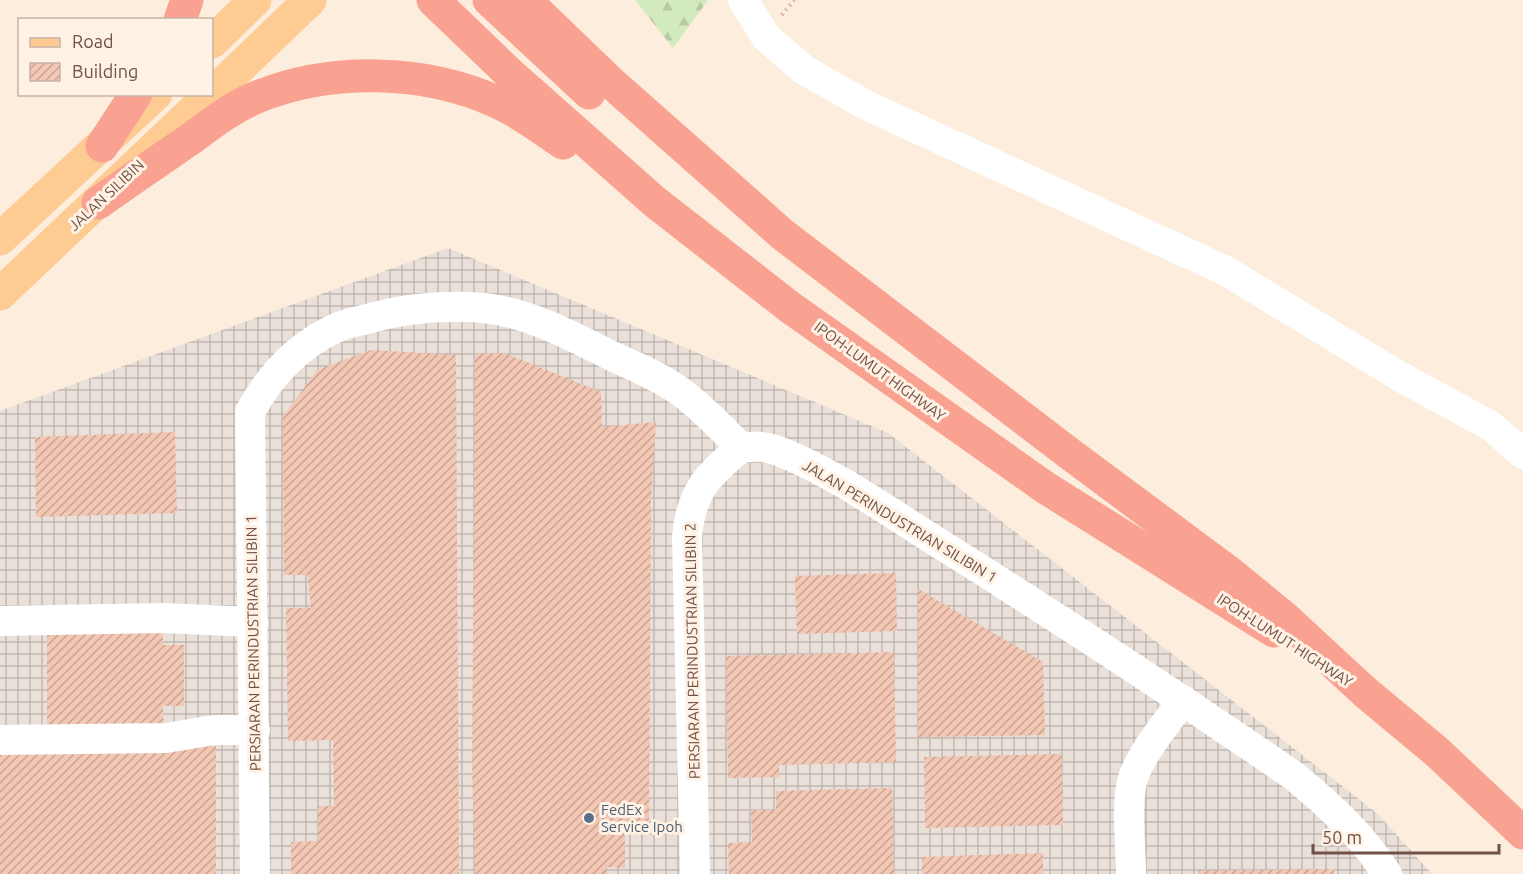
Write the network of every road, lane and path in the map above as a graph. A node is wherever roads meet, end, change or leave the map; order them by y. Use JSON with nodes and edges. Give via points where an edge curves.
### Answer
{"nodes":[{"id":1,"x":188,"y":0,"type":"edge"},
{"id":2,"x":255,"y":0,"type":"edge"},
{"id":3,"x":310,"y":0,"type":"edge"},
{"id":4,"x":433,"y":0,"type":"edge"},
{"id":5,"x":489,"y":0,"type":"edge"},
{"id":6,"x":525,"y":0,"type":"edge"},
{"id":7,"x":743,"y":0,"type":"edge"},
{"id":8,"x":181,"y":18,"type":"edge"},
{"id":9,"x":213,"y":41,"type":"edge"},
{"id":10,"x":213,"y":92,"type":"edge"},
{"id":11,"x":135,"y":96,"type":"edge"},
{"id":12,"x":154,"y":96,"type":"edge"},
{"id":13,"x":209,"y":96,"type":"edge"},
{"id":14,"x":102,"y":146,"type":"junction"},
{"id":15,"x":655,"y":202,"type":"junction"},
{"id":16,"x":98,"y":203,"type":"junction"},
{"id":17,"x":782,"y":234,"type":"junction"},
{"id":18,"x":0,"y":239,"type":"edge"},
{"id":19,"x":0,"y":294,"type":"edge"},
{"id":20,"x":741,"y":448,"type":"junction"},
{"id":21,"x":1523,"y":454,"type":"edge"},
{"id":22,"x":0,"y":621,"type":"edge"},
{"id":23,"x":253,"y":622,"type":"junction"},
{"id":24,"x":1365,"y":692,"type":"junction"},
{"id":25,"x":1183,"y":700,"type":"junction"},
{"id":26,"x":255,"y":730,"type":"junction"},
{"id":27,"x":0,"y":740,"type":"edge"},
{"id":28,"x":1523,"y":833,"type":"edge"},
{"id":29,"x":255,"y":874,"type":"edge"},
{"id":30,"x":696,"y":874,"type":"edge"},
{"id":31,"x":1131,"y":874,"type":"edge"},
{"id":32,"x":1387,"y":874,"type":"edge"}],
"edges":[{"from":1,"to":8,"type":"highway"},
{"from":2,"to":9,"type":"main road"},
{"from":3,"to":10,"type":"main road","name":"JALAN SILIBIN"},
{"from":4,"to":15,"type":"highway","name":"IPOH-LUMUT HIGHWAY"},
{"from":5,"to":17,"type":"highway","via":[[591,94],[667,157]]},
{"from":6,"to":17,"type":"highway","name":"IPOH-LUMUT HIGHWAY"},
{"from":7,"to":21,"type":"street","via":[[766,37],[804,70],[868,106],[1226,271],[1399,376],[1491,426]]},
{"from":11,"to":14,"type":"highway"},
{"from":12,"to":14,"type":"main road"},
{"from":13,"to":16,"type":"main road","name":"JALAN SILIBIN"},
{"from":14,"to":18,"type":"main road"},
{"from":15,"to":16,"type":"highway","via":[[499,103],[463,88],[376,76],[335,78],[257,97],[226,114]]},
{"from":15,"to":24,"type":"highway","name":"IPOH-LUMUT HIGHWAY","via":[[791,308],[1028,475]]},
{"from":16,"to":19,"type":"main road","name":"JALAN SILIBIN"},
{"from":17,"to":24,"type":"highway","name":"IPOH-LUMUT HIGHWAY","via":[[1230,573]]},
{"from":20,"to":23,"type":"street","name":"PERSIARAN PERINDUSTRIAN SILIBIN 1","via":[[678,390],[520,315],[485,308],[427,308],[338,327],[304,346],[279,368],[250,412]]},
{"from":20,"to":25,"type":"street","name":"JALAN PERINDUSTRIAN SILIBIN 1","via":[[759,445],[777,450],[845,486]]},
{"from":20,"to":30,"type":"street","name":"PERSIARAN PERINDUSTRIAN SILIBIN 2","via":[[703,482],[694,499],[687,536]]},
{"from":22,"to":23,"type":"street","via":[[164,618]]},
{"from":23,"to":26,"type":"street","name":"PERSIARAN PERINDUSTRIAN SILIBIN 1"},
{"from":24,"to":28,"type":"highway","name":"IPOH-LUMUT HIGHWAY","via":[[1437,752]]},
{"from":25,"to":31,"type":"street","via":[[1134,777],[1130,797]]},
{"from":25,"to":32,"type":"street","name":"JALAN PERINDUSTRIAN SILIBIN 1","via":[[1322,799]]},
{"from":26,"to":27,"type":"street","via":[[214,730],[166,738]]},
{"from":26,"to":29,"type":"street","name":"PERSIARAN PERINDUSTRIAN SILIBIN 1"}]}
